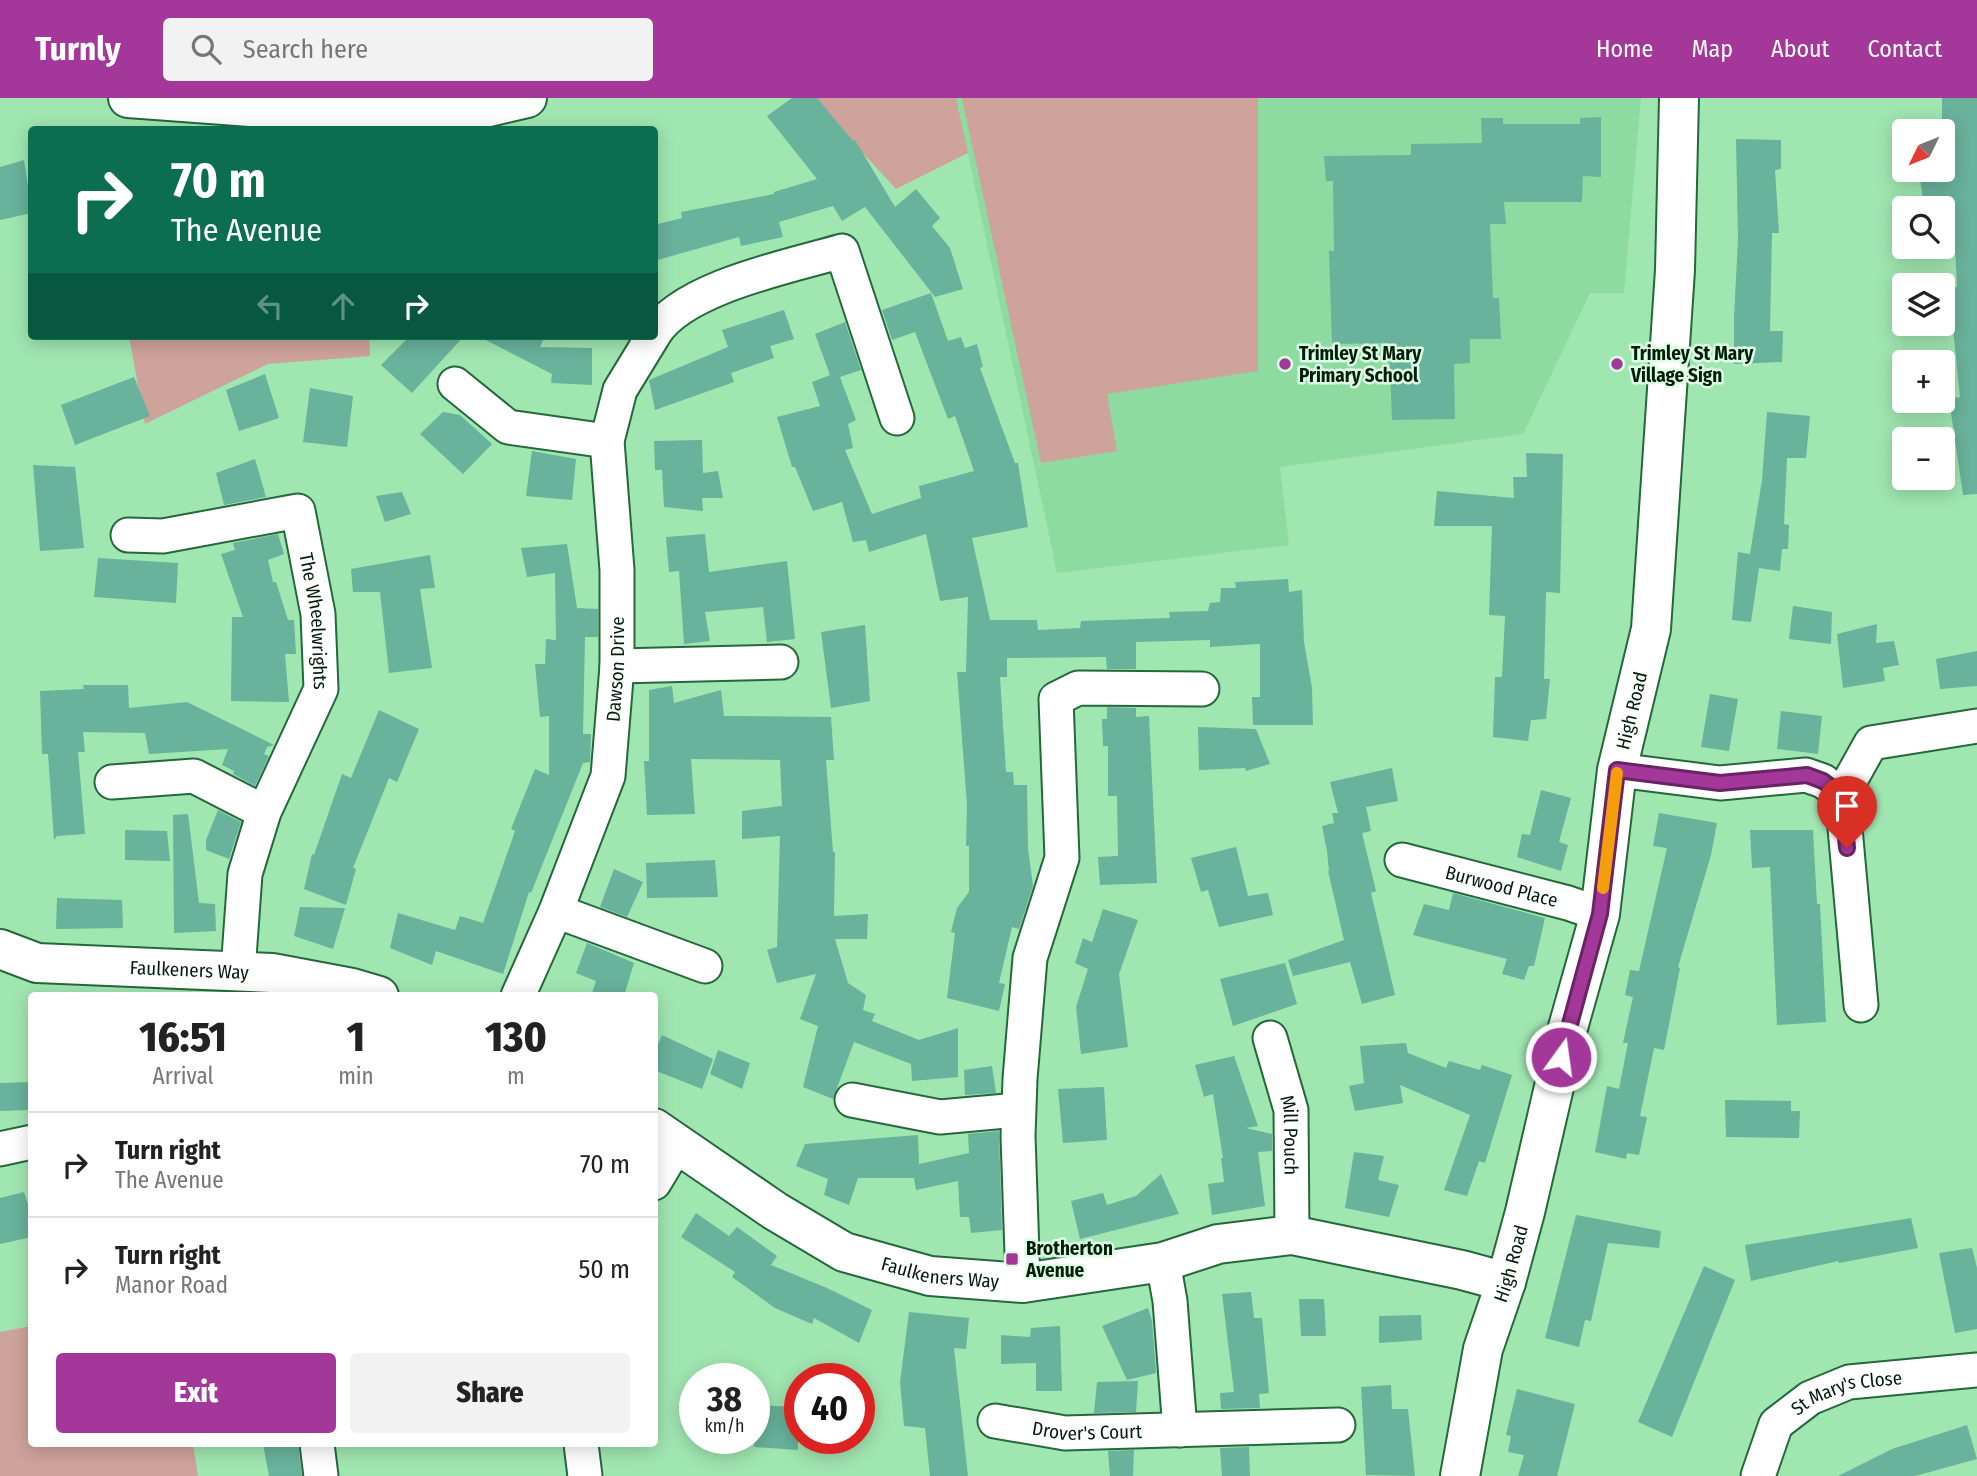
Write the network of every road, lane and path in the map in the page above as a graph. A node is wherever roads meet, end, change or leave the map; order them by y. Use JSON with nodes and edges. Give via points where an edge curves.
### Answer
{"nodes":[{"id":1,"x":128,"y":98,"type":"edge"},
{"id":2,"x":527,"y":98,"type":"edge"},
{"id":3,"x":1679,"y":98,"type":"edge"},
{"id":4,"x":658,"y":329,"type":"edge"},
{"id":5,"x":651,"y":340,"type":"edge"},
{"id":6,"x":455,"y":384,"type":"dead end"},
{"id":7,"x":897,"y":418,"type":"dead end"},
{"id":8,"x":607,"y":441,"type":"junction"},
{"id":9,"x":128,"y":535,"type":"dead end"},
{"id":10,"x":781,"y":662,"type":"dead end"},
{"id":11,"x":617,"y":666,"type":"junction"},
{"id":12,"x":1202,"y":689,"type":"dead end"},
{"id":13,"x":1977,"y":726,"type":"edge"},
{"id":14,"x":1617,"y":770,"type":"junction"},
{"id":15,"x":112,"y":782,"type":"dead end"},
{"id":16,"x":1842,"y":795,"type":"junction"},
{"id":17,"x":264,"y":812,"type":"junction"},
{"id":18,"x":1402,"y":860,"type":"dead end"},
{"id":19,"x":556,"y":911,"type":"junction"},
{"id":20,"x":1600,"y":914,"type":"junction"},
{"id":21,"x":0,"y":949,"type":"edge"},
{"id":22,"x":705,"y":966,"type":"dead end"},
{"id":23,"x":238,"y":971,"type":"junction"},
{"id":24,"x":366,"y":992,"type":"edge"},
{"id":25,"x":520,"y":992,"type":"edge"},
{"id":26,"x":1861,"y":1005,"type":"dead end"},
{"id":27,"x":1270,"y":1038,"type":"dead end"},
{"id":28,"x":852,"y":1100,"type":"dead end"},
{"id":29,"x":1018,"y":1110,"type":"junction"},
{"id":30,"x":666,"y":1136,"type":"edge"},
{"id":31,"x":28,"y":1143,"type":"edge"},
{"id":32,"x":0,"y":1149,"type":"edge"},
{"id":33,"x":658,"y":1167,"type":"edge"},
{"id":34,"x":1292,"y":1235,"type":"junction"},
{"id":35,"x":1163,"y":1262,"type":"junction"},
{"id":36,"x":1506,"y":1282,"type":"junction"},
{"id":37,"x":1023,"y":1283,"type":"junction"},
{"id":38,"x":1977,"y":1370,"type":"edge"},
{"id":39,"x":995,"y":1421,"type":"dead end"},
{"id":40,"x":1338,"y":1425,"type":"dead end"},
{"id":41,"x":1180,"y":1430,"type":"junction"},
{"id":42,"x":317,"y":1447,"type":"edge"},
{"id":43,"x":581,"y":1447,"type":"edge"},
{"id":44,"x":321,"y":1476,"type":"edge"},
{"id":45,"x":585,"y":1476,"type":"edge"},
{"id":46,"x":1460,"y":1476,"type":"edge"},
{"id":47,"x":1758,"y":1476,"type":"edge"}],
"edges":[{"from":1,"to":2,"type":"street","via":[[357,115],[455,115]]},
{"from":3,"to":14,"type":"street","name":"High Road","via":[[1675,270],[1651,629]]},
{"from":4,"to":7,"type":"street","name":"Dawson Drive","via":[[681,309],[730,283],[842,251]]},
{"from":5,"to":8,"type":"street","name":"Dawson Drive","via":[[620,390]]},
{"from":6,"to":8,"type":"street","via":[[508,427]]},
{"from":8,"to":11,"type":"street","name":"Dawson Drive","via":[[617,570]]},
{"from":9,"to":17,"type":"street","name":"The Wheelwrights","via":[[163,536],[298,511],[318,614],[321,689]]},
{"from":10,"to":11,"type":"street"},
{"from":11,"to":19,"type":"street","name":"Dawson Drive","via":[[608,776]]},
{"from":12,"to":29,"type":"street","via":[[1078,688],[1056,699],[1062,858],[1030,958]]},
{"from":13,"to":16,"type":"street","via":[[1871,743]]},
{"from":14,"to":16,"type":"street","via":[[1720,783],[1807,775]]},
{"from":14,"to":20,"type":"street","name":"High Road"},
{"from":15,"to":17,"type":"street","via":[[194,776]]},
{"from":16,"to":26,"type":"street"},
{"from":17,"to":23,"type":"street","name":"The Wheelwrights","via":[[245,874]]},
{"from":18,"to":20,"type":"street","name":"Burwood Place"},
{"from":19,"to":22,"type":"street"},
{"from":19,"to":25,"type":"street","name":"Dawson Drive"},
{"from":20,"to":36,"type":"street","name":"High Road"},
{"from":21,"to":23,"type":"street","name":"Faulkeners Way","via":[[37,963]]},
{"from":23,"to":24,"type":"street","name":"Faulkeners Way","via":[[272,973]]},
{"from":27,"to":34,"type":"street","name":"Mill Pouch","via":[[1291,1110]]},
{"from":28,"to":29,"type":"street","via":[[940,1117]]},
{"from":29,"to":37,"type":"street"},
{"from":30,"to":33,"type":"street"},
{"from":30,"to":37,"type":"street","name":"Faulkeners Way","via":[[844,1252],[930,1276]]},
{"from":31,"to":32,"type":"street"},
{"from":34,"to":35,"type":"street","name":"Faulkeners Way","via":[[1218,1244]]},
{"from":34,"to":36,"type":"street","name":"Faulkeners Way"},
{"from":35,"to":37,"type":"street","name":"Faulkeners Way"},
{"from":35,"to":41,"type":"street"},
{"from":36,"to":46,"type":"street","name":"High Road","via":[[1483,1349]]},
{"from":38,"to":47,"type":"street","name":"St Mary's Close","via":[[1849,1382],[1810,1398],[1776,1424]]},
{"from":39,"to":41,"type":"street","name":"Drover's Court","via":[[1065,1433]]},
{"from":40,"to":41,"type":"street","name":"Drover's Court"},
{"from":42,"to":44,"type":"street"},
{"from":43,"to":45,"type":"street"}]}
